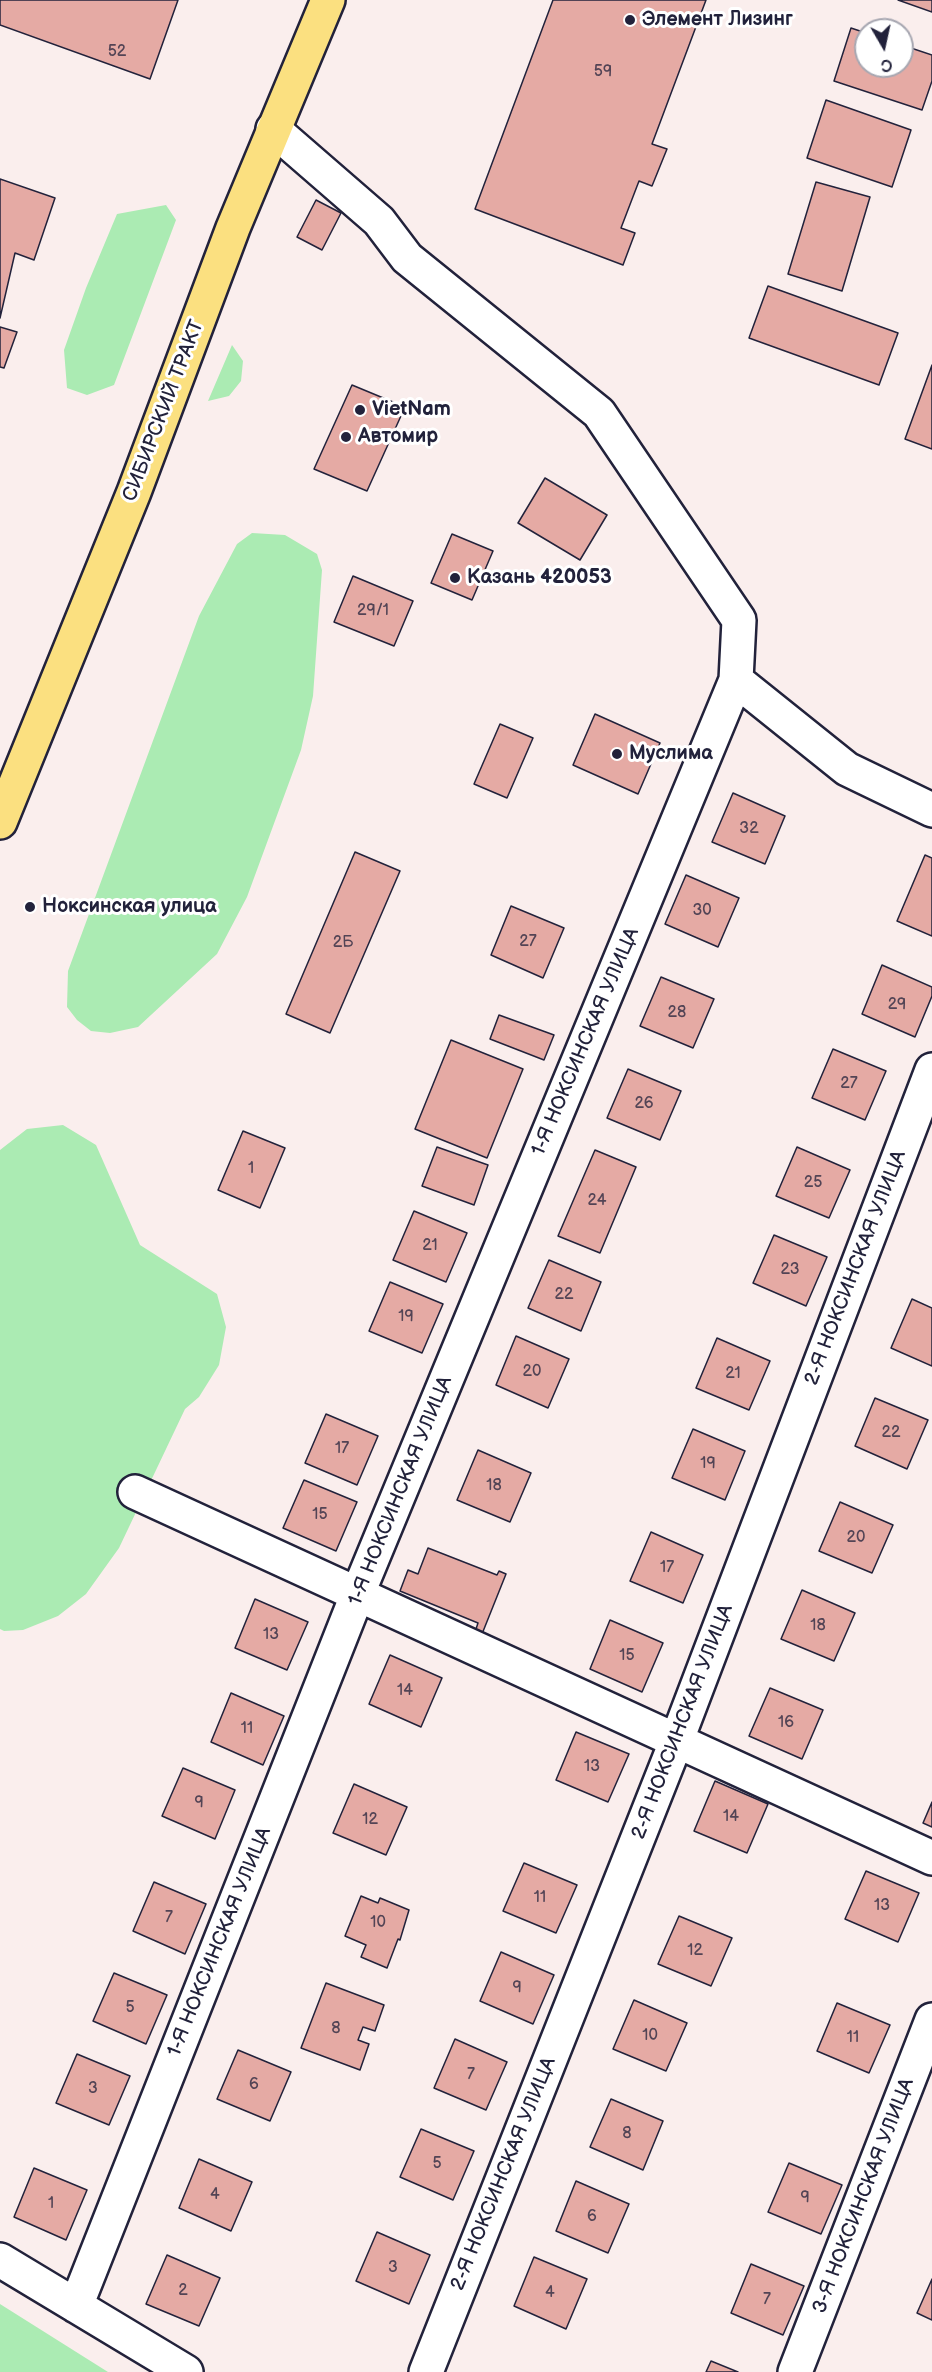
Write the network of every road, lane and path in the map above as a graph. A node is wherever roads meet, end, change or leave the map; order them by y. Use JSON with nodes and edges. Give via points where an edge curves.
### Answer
{"nodes":[{"id":1,"x":328,"y":0,"type":"edge"},
{"id":2,"x":273,"y":129,"type":"junction"},
{"id":3,"x":736,"y":680,"type":"junction"},
{"id":4,"x":932,"y":810,"type":"edge"},
{"id":5,"x":0,"y":822,"type":"edge"},
{"id":6,"x":932,"y":1070,"type":"edge"},
{"id":7,"x":135,"y":1492,"type":"dead end"},
{"id":8,"x":358,"y":1593,"type":"junction"},
{"id":9,"x":676,"y":1742,"type":"junction"},
{"id":10,"x":932,"y":1858,"type":"edge"},
{"id":11,"x":932,"y":2020,"type":"edge"},
{"id":12,"x":0,"y":2260,"type":"edge"},
{"id":13,"x":76,"y":2306,"type":"junction"},
{"id":14,"x":186,"y":2372,"type":"edge"},
{"id":15,"x":426,"y":2372,"type":"edge"},
{"id":16,"x":795,"y":2372,"type":"edge"}],
"edges":[{"from":1,"to":2,"type":"main road","name":"СИБИРСКИЙ ТРАКТ"},
{"from":2,"to":3,"type":"street","name":"1-Я НОКСИНСКАЯ УЛИЦА","via":[[379,221],[406,258],[599,413],[739,620]]},
{"from":2,"to":5,"type":"main road","name":"СИБИРСКИЙ ТРАКТ","via":[[134,492]]},
{"from":3,"to":4,"type":"street","via":[[847,769]]},
{"from":3,"to":8,"type":"street","name":"1-Я НОКСИНСКАЯ УЛИЦА"},
{"from":6,"to":9,"type":"street","name":"2-Я НОКСИНСКАЯ УЛИЦА"},
{"from":7,"to":8,"type":"street"},
{"from":8,"to":9,"type":"street"},
{"from":8,"to":13,"type":"street","name":"1-Я НОКСИНСКАЯ УЛИЦА"},
{"from":9,"to":10,"type":"street"},
{"from":9,"to":15,"type":"street","name":"2-Я НОКСИНСКАЯ УЛИЦА"},
{"from":11,"to":16,"type":"street","name":"3-Я НОКСИНСКАЯ УЛИЦА"},
{"from":12,"to":13,"type":"street"},
{"from":13,"to":14,"type":"street"}]}
